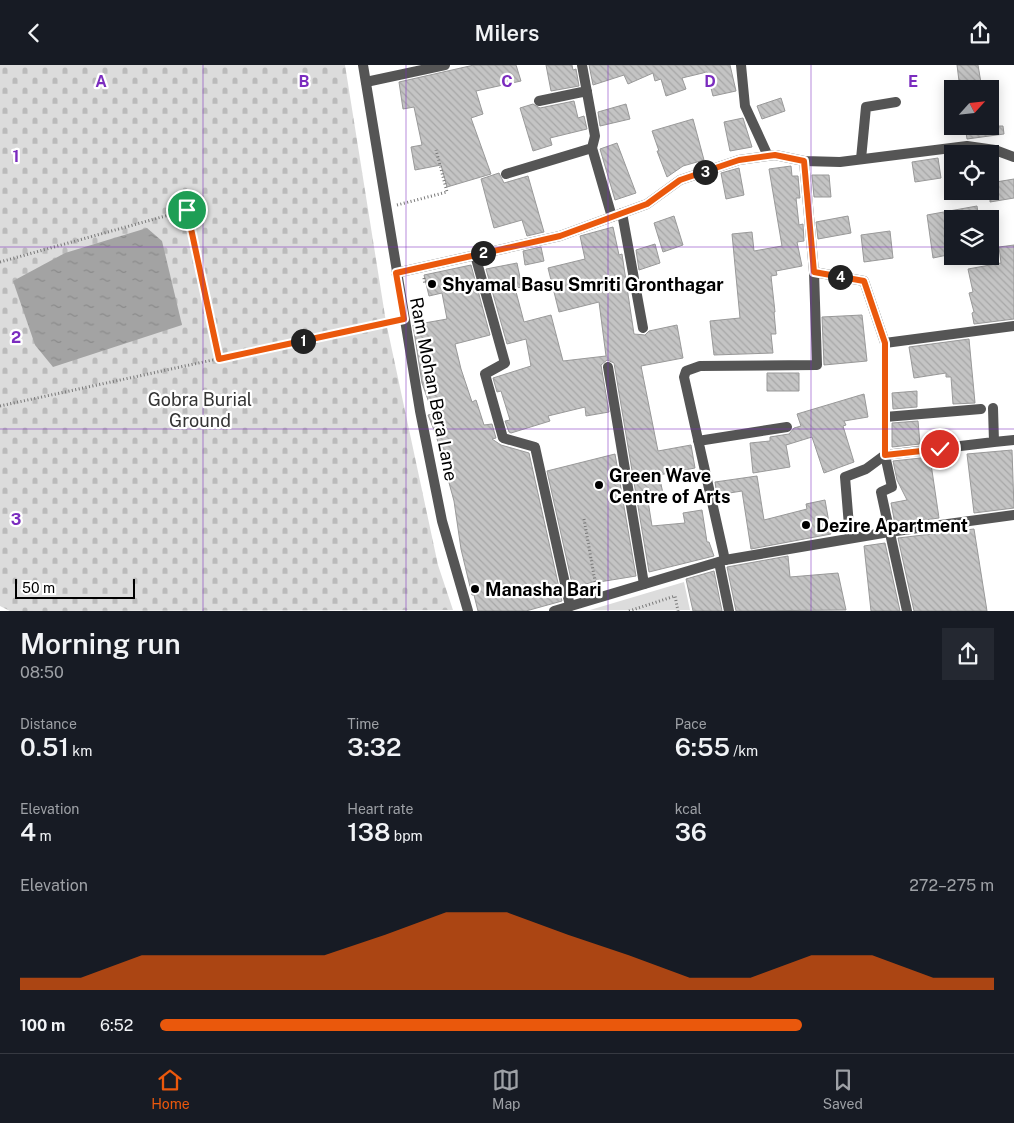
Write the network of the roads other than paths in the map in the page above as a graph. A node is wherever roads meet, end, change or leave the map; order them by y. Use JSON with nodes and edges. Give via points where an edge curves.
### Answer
{"nodes":[{"id":1,"x":363,"y":65,"type":"edge"},
{"id":2,"x":445,"y":65,"type":"edge"},
{"id":3,"x":582,"y":65,"type":"edge"},
{"id":4,"x":741,"y":65,"type":"edge"},
{"id":5,"x":366,"y":82,"type":"junction"},
{"id":6,"x":587,"y":91,"type":"junction"},
{"id":7,"x":539,"y":101,"type":"dead end"},
{"id":8,"x":896,"y":101,"type":"dead end"},
{"id":9,"x":592,"y":148,"type":"junction"},
{"id":10,"x":768,"y":156,"type":"junction"},
{"id":11,"x":1014,"y":157,"type":"edge"},
{"id":12,"x":861,"y":159,"type":"junction"},
{"id":13,"x":804,"y":161,"type":"junction"},
{"id":14,"x":506,"y":174,"type":"dead end"},
{"id":15,"x":622,"y":213,"type":"junction"},
{"id":16,"x":612,"y":217,"type":"junction"},
{"id":17,"x":475,"y":255,"type":"junction"},
{"id":18,"x":814,"y":272,"type":"junction"},
{"id":19,"x":396,"y":273,"type":"junction"},
{"id":20,"x":1014,"y":326,"type":"edge"},
{"id":21,"x":643,"y":328,"type":"dead end"},
{"id":22,"x":885,"y":343,"type":"junction"},
{"id":23,"x":608,"y":367,"type":"dead end"},
{"id":24,"x":993,"y":408,"type":"dead end"},
{"id":25,"x":981,"y":409,"type":"dead end"},
{"id":26,"x":885,"y":417,"type":"junction"},
{"id":27,"x":787,"y":427,"type":"dead end"},
{"id":28,"x":1014,"y":440,"type":"edge"},
{"id":29,"x":698,"y":441,"type":"junction"},
{"id":30,"x":994,"y":442,"type":"junction"},
{"id":31,"x":885,"y":455,"type":"junction"},
{"id":32,"x":1014,"y":515,"type":"edge"},
{"id":33,"x":889,"y":532,"type":"junction"},
{"id":34,"x":850,"y":538,"type":"junction"},
{"id":35,"x":722,"y":561,"type":"junction"},
{"id":36,"x":644,"y":584,"type":"junction"},
{"id":37,"x":570,"y":606,"type":"junction"},
{"id":38,"x":468,"y":611,"type":"edge"},
{"id":39,"x":554,"y":611,"type":"edge"},
{"id":40,"x":729,"y":611,"type":"edge"},
{"id":41,"x":906,"y":611,"type":"edge"}],
"edges":[{"from":1,"to":5,"type":"street","name":"Ram Mohan Bera Lane"},
{"from":2,"to":5,"type":"street"},
{"from":3,"to":6,"type":"street"},
{"from":4,"to":10,"type":"street","via":[[746,106]]},
{"from":5,"to":19,"type":"street","name":"Ram Mohan Bera Lane"},
{"from":6,"to":7,"type":"street"},
{"from":6,"to":9,"type":"street","via":[[595,136]]},
{"from":8,"to":12,"type":"street","via":[[866,107]]},
{"from":9,"to":14,"type":"street"},
{"from":9,"to":16,"type":"street"},
{"from":10,"to":13,"type":"street"},
{"from":10,"to":15,"type":"street","via":[[739,160],[680,180],[647,204]]},
{"from":11,"to":12,"type":"street","via":[[995,150],[966,146]]},
{"from":12,"to":13,"type":"street"},
{"from":13,"to":18,"type":"street"},
{"from":15,"to":16,"type":"street"},
{"from":15,"to":21,"type":"street"},
{"from":16,"to":17,"type":"street","via":[[560,236]]},
{"from":17,"to":19,"type":"street"},
{"from":17,"to":37,"type":"street","via":[[504,363],[485,375],[503,438],[535,447]]},
{"from":18,"to":22,"type":"street","via":[[864,281]]},
{"from":18,"to":29,"type":"street","via":[[817,365],[700,366],[686,371],[684,382]]},
{"from":19,"to":38,"type":"street","name":"Ram Mohan Bera Lane","via":[[442,521]]},
{"from":20,"to":22,"type":"street"},
{"from":22,"to":26,"type":"street"},
{"from":23,"to":36,"type":"street"},
{"from":24,"to":30,"type":"street"},
{"from":25,"to":26,"type":"street"},
{"from":26,"to":31,"type":"street"},
{"from":27,"to":29,"type":"street"},
{"from":28,"to":30,"type":"street"},
{"from":29,"to":35,"type":"street"},
{"from":30,"to":31,"type":"street"},
{"from":31,"to":33,"type":"street","via":[[892,487],[881,492]]},
{"from":31,"to":34,"type":"street","via":[[866,469],[845,477]]},
{"from":32,"to":33,"type":"street"},
{"from":33,"to":34,"type":"street"},
{"from":33,"to":41,"type":"street"},
{"from":34,"to":35,"type":"street"},
{"from":35,"to":36,"type":"street"},
{"from":35,"to":40,"type":"street"},
{"from":36,"to":37,"type":"street"},
{"from":37,"to":39,"type":"street"}]}
